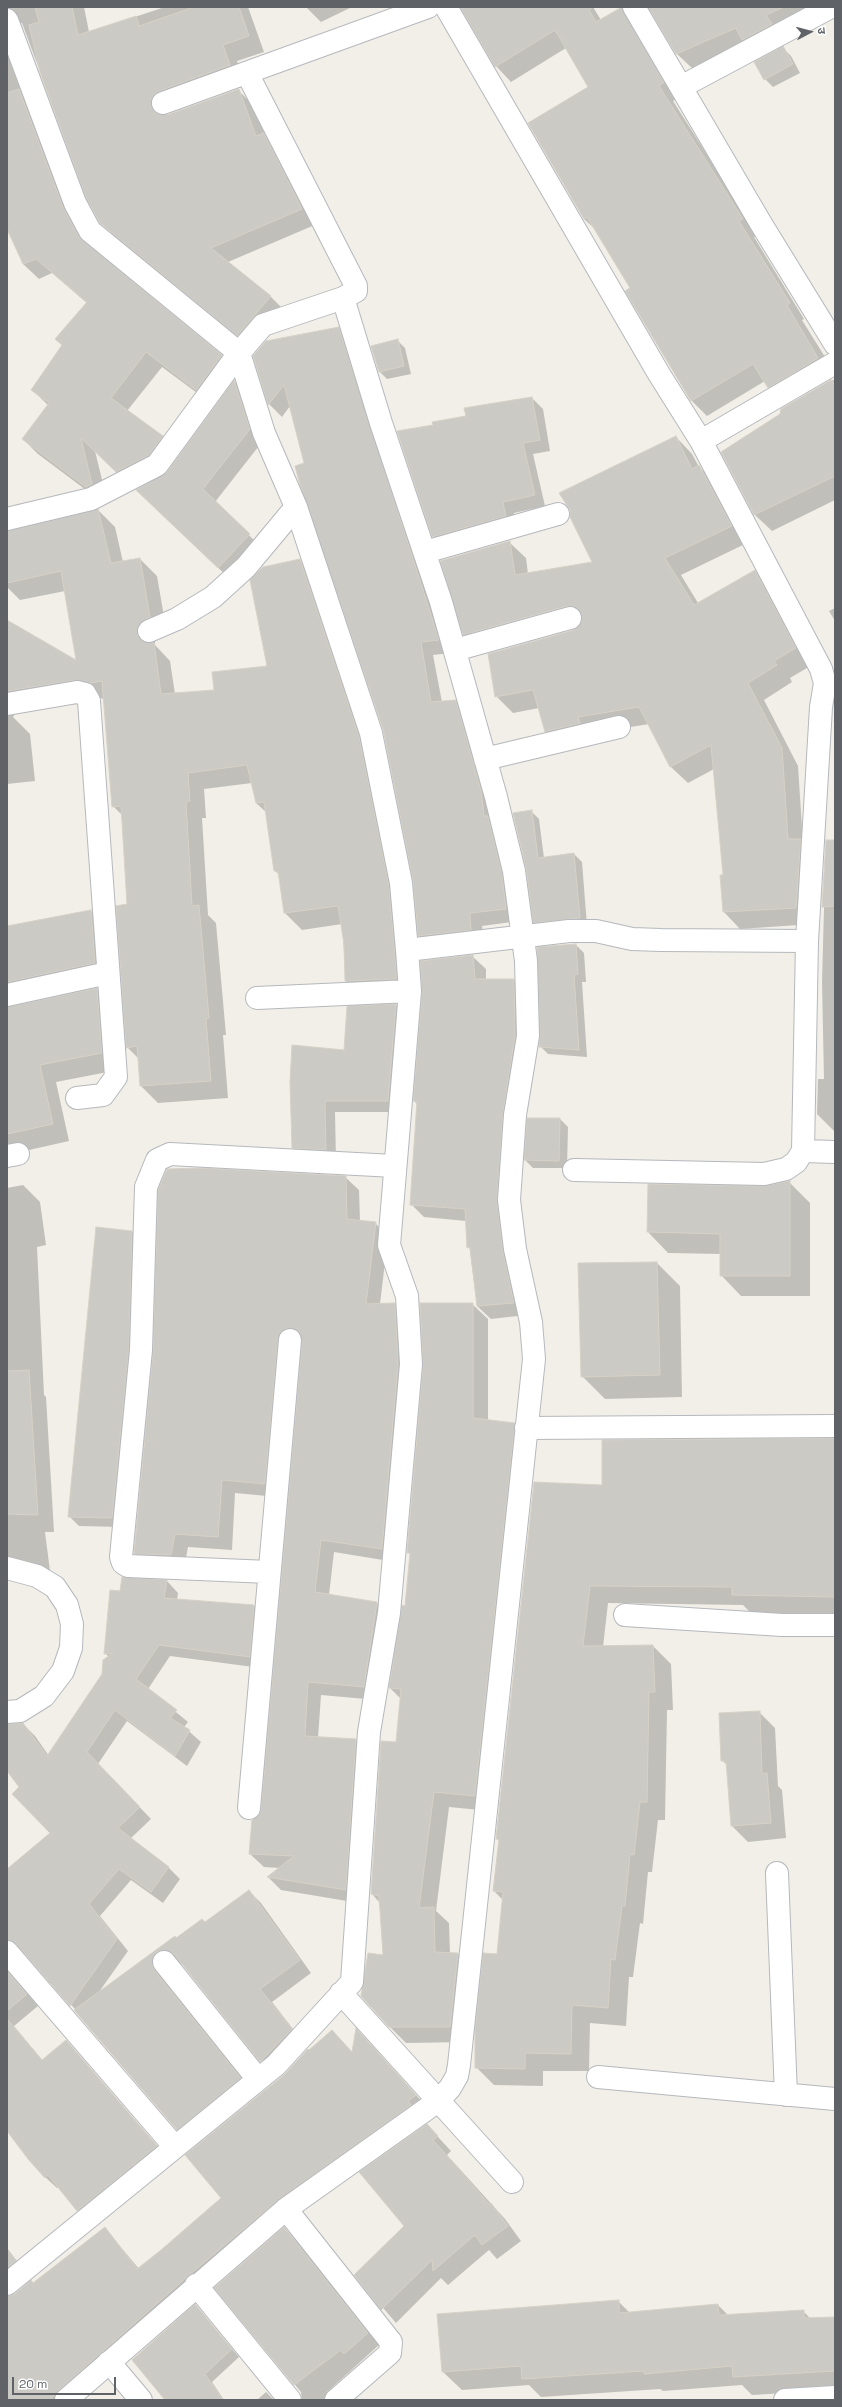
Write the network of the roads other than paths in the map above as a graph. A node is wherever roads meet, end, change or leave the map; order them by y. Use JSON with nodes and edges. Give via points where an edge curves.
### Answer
{"nodes":[{"id":1,"x":428,"y":7,"type":"edge"},
{"id":2,"x":446,"y":7,"type":"edge"},
{"id":3,"x":634,"y":7,"type":"edge"},
{"id":4,"x":831,"y":11,"type":"edge"},
{"id":5,"x":7,"y":20,"type":"edge"},
{"id":6,"x":247,"y":73,"type":"junction"},
{"id":7,"x":681,"y":86,"type":"junction"},
{"id":8,"x":163,"y":103,"type":"dead end"},
{"id":9,"x":343,"y":298,"type":"junction"},
{"id":10,"x":835,"y":344,"type":"edge"},
{"id":11,"x":239,"y":353,"type":"junction"},
{"id":12,"x":835,"y":363,"type":"edge"},
{"id":13,"x":701,"y":441,"type":"junction"},
{"id":14,"x":296,"y":507,"type":"junction"},
{"id":15,"x":558,"y":514,"type":"dead end"},
{"id":16,"x":7,"y":518,"type":"edge"},
{"id":17,"x":425,"y":552,"type":"junction"},
{"id":18,"x":570,"y":618,"type":"dead end"},
{"id":19,"x":149,"y":631,"type":"dead end"},
{"id":20,"x":455,"y":650,"type":"junction"},
{"id":21,"x":7,"y":704,"type":"edge"},
{"id":22,"x":828,"y":706,"type":"edge"},
{"id":23,"x":619,"y":727,"type":"dead end"},
{"id":24,"x":485,"y":759,"type":"junction"},
{"id":25,"x":523,"y":938,"type":"junction"},
{"id":26,"x":807,"y":941,"type":"junction"},
{"id":27,"x":407,"y":950,"type":"junction"},
{"id":28,"x":108,"y":973,"type":"junction"},
{"id":29,"x":410,"y":991,"type":"junction"},
{"id":30,"x":7,"y":995,"type":"edge"},
{"id":31,"x":257,"y":998,"type":"dead end"},
{"id":32,"x":77,"y":1098,"type":"dead end"},
{"id":33,"x":803,"y":1151,"type":"junction"},
{"id":34,"x":835,"y":1152,"type":"edge"},
{"id":35,"x":394,"y":1166,"type":"junction"},
{"id":36,"x":574,"y":1170,"type":"dead end"},
{"id":37,"x":290,"y":1340,"type":"dead end"},
{"id":38,"x":835,"y":1426,"type":"edge"},
{"id":39,"x":526,"y":1428,"type":"junction"},
{"id":40,"x":7,"y":1568,"type":"edge"},
{"id":41,"x":268,"y":1572,"type":"junction"},
{"id":42,"x":626,"y":1615,"type":"dead end"},
{"id":43,"x":835,"y":1624,"type":"edge"},
{"id":44,"x":7,"y":1712,"type":"edge"},
{"id":45,"x":249,"y":1808,"type":"dead end"},
{"id":46,"x":777,"y":1873,"type":"dead end"},
{"id":47,"x":7,"y":1952,"type":"edge"},
{"id":48,"x":164,"y":1962,"type":"dead end"},
{"id":49,"x":341,"y":1993,"type":"junction"},
{"id":50,"x":598,"y":2077,"type":"dead end"},
{"id":51,"x":257,"y":2078,"type":"junction"},
{"id":52,"x":786,"y":2095,"type":"junction"},
{"id":53,"x":835,"y":2099,"type":"edge"},
{"id":54,"x":438,"y":2101,"type":"junction"},
{"id":55,"x":175,"y":2147,"type":"junction"},
{"id":56,"x":512,"y":2182,"type":"dead end"},
{"id":57,"x":286,"y":2209,"type":"junction"},
{"id":58,"x":7,"y":2284,"type":"edge"},
{"id":59,"x":196,"y":2285,"type":"junction"},
{"id":60,"x":108,"y":2362,"type":"junction"},
{"id":61,"x":835,"y":2398,"type":"edge"},
{"id":62,"x":66,"y":2400,"type":"edge"},
{"id":63,"x":140,"y":2400,"type":"edge"},
{"id":64,"x":290,"y":2400,"type":"edge"},
{"id":65,"x":336,"y":2400,"type":"edge"},
{"id":66,"x":785,"y":2400,"type":"edge"}],
"edges":[{"from":1,"to":6,"type":"street"},
{"from":2,"to":13,"type":"street","via":[[659,374]]},
{"from":3,"to":7,"type":"street"},
{"from":4,"to":7,"type":"street"},
{"from":5,"to":11,"type":"street","via":[[75,203],[90,231]]},
{"from":6,"to":8,"type":"street"},
{"from":6,"to":9,"type":"street","via":[[356,286],[354,294]]},
{"from":7,"to":10,"type":"street"},
{"from":9,"to":11,"type":"street","via":[[263,325]]},
{"from":9,"to":17,"type":"street","via":[[381,423]]},
{"from":11,"to":14,"type":"street","via":[[264,433]]},
{"from":11,"to":16,"type":"street","via":[[157,465],[91,499]]},
{"from":12,"to":13,"type":"street"},
{"from":13,"to":22,"type":"street","via":[[821,670]]},
{"from":14,"to":19,"type":"street","via":[[246,567],[213,597],[177,619]]},
{"from":14,"to":27,"type":"street","via":[[371,733],[401,883]]},
{"from":15,"to":17,"type":"street"},
{"from":17,"to":20,"type":"street"},
{"from":18,"to":20,"type":"street"},
{"from":20,"to":24,"type":"street"},
{"from":21,"to":28,"type":"street","via":[[77,692],[85,694],[89,701]]},
{"from":22,"to":26,"type":"street"},
{"from":23,"to":24,"type":"street"},
{"from":24,"to":25,"type":"street","via":[[514,871]]},
{"from":25,"to":26,"type":"street","via":[[569,931],[596,931],[632,939]]},
{"from":25,"to":27,"type":"street"},
{"from":25,"to":39,"type":"street","via":[[528,1036],[515,1115],[510,1200],[514,1248],[525,1290],[533,1344],[534,1359]]},
{"from":26,"to":33,"type":"street"},
{"from":27,"to":29,"type":"street"},
{"from":28,"to":30,"type":"street"},
{"from":28,"to":32,"type":"street","via":[[116,1077],[103,1095]]},
{"from":29,"to":31,"type":"street"},
{"from":29,"to":35,"type":"street"},
{"from":33,"to":34,"type":"street"},
{"from":33,"to":36,"type":"street","via":[[796,1162],[786,1169],[764,1174]]},
{"from":35,"to":41,"type":"street","via":[[170,1154],[157,1160],[146,1186],[141,1350],[121,1557],[128,1566]]},
{"from":35,"to":49,"type":"street","via":[[389,1245],[407,1296],[411,1364],[389,1613],[369,1732],[352,1982]]},
{"from":37,"to":41,"type":"street"},
{"from":38,"to":39,"type":"street"},
{"from":39,"to":54,"type":"street","via":[[459,2066],[450,2088]]},
{"from":40,"to":44,"type":"street","via":[[37,1576],[55,1587],[67,1606],[72,1624],[71,1648],[63,1671],[44,1696],[20,1711]]},
{"from":41,"to":45,"type":"street"},
{"from":42,"to":43,"type":"street","via":[[782,1625]]},
{"from":46,"to":52,"type":"street"},
{"from":47,"to":55,"type":"street"},
{"from":48,"to":51,"type":"street"},
{"from":49,"to":51,"type":"street","via":[[276,2065]]},
{"from":49,"to":54,"type":"street"},
{"from":50,"to":52,"type":"street"},
{"from":51,"to":55,"type":"street"},
{"from":52,"to":53,"type":"street"},
{"from":54,"to":56,"type":"street"},
{"from":54,"to":57,"type":"street"},
{"from":55,"to":58,"type":"street"},
{"from":57,"to":59,"type":"street"},
{"from":57,"to":65,"type":"street","via":[[390,2342],[390,2353]]},
{"from":59,"to":60,"type":"street"},
{"from":59,"to":64,"type":"street"},
{"from":60,"to":62,"type":"street"},
{"from":60,"to":63,"type":"street"},
{"from":61,"to":66,"type":"street"}]}
